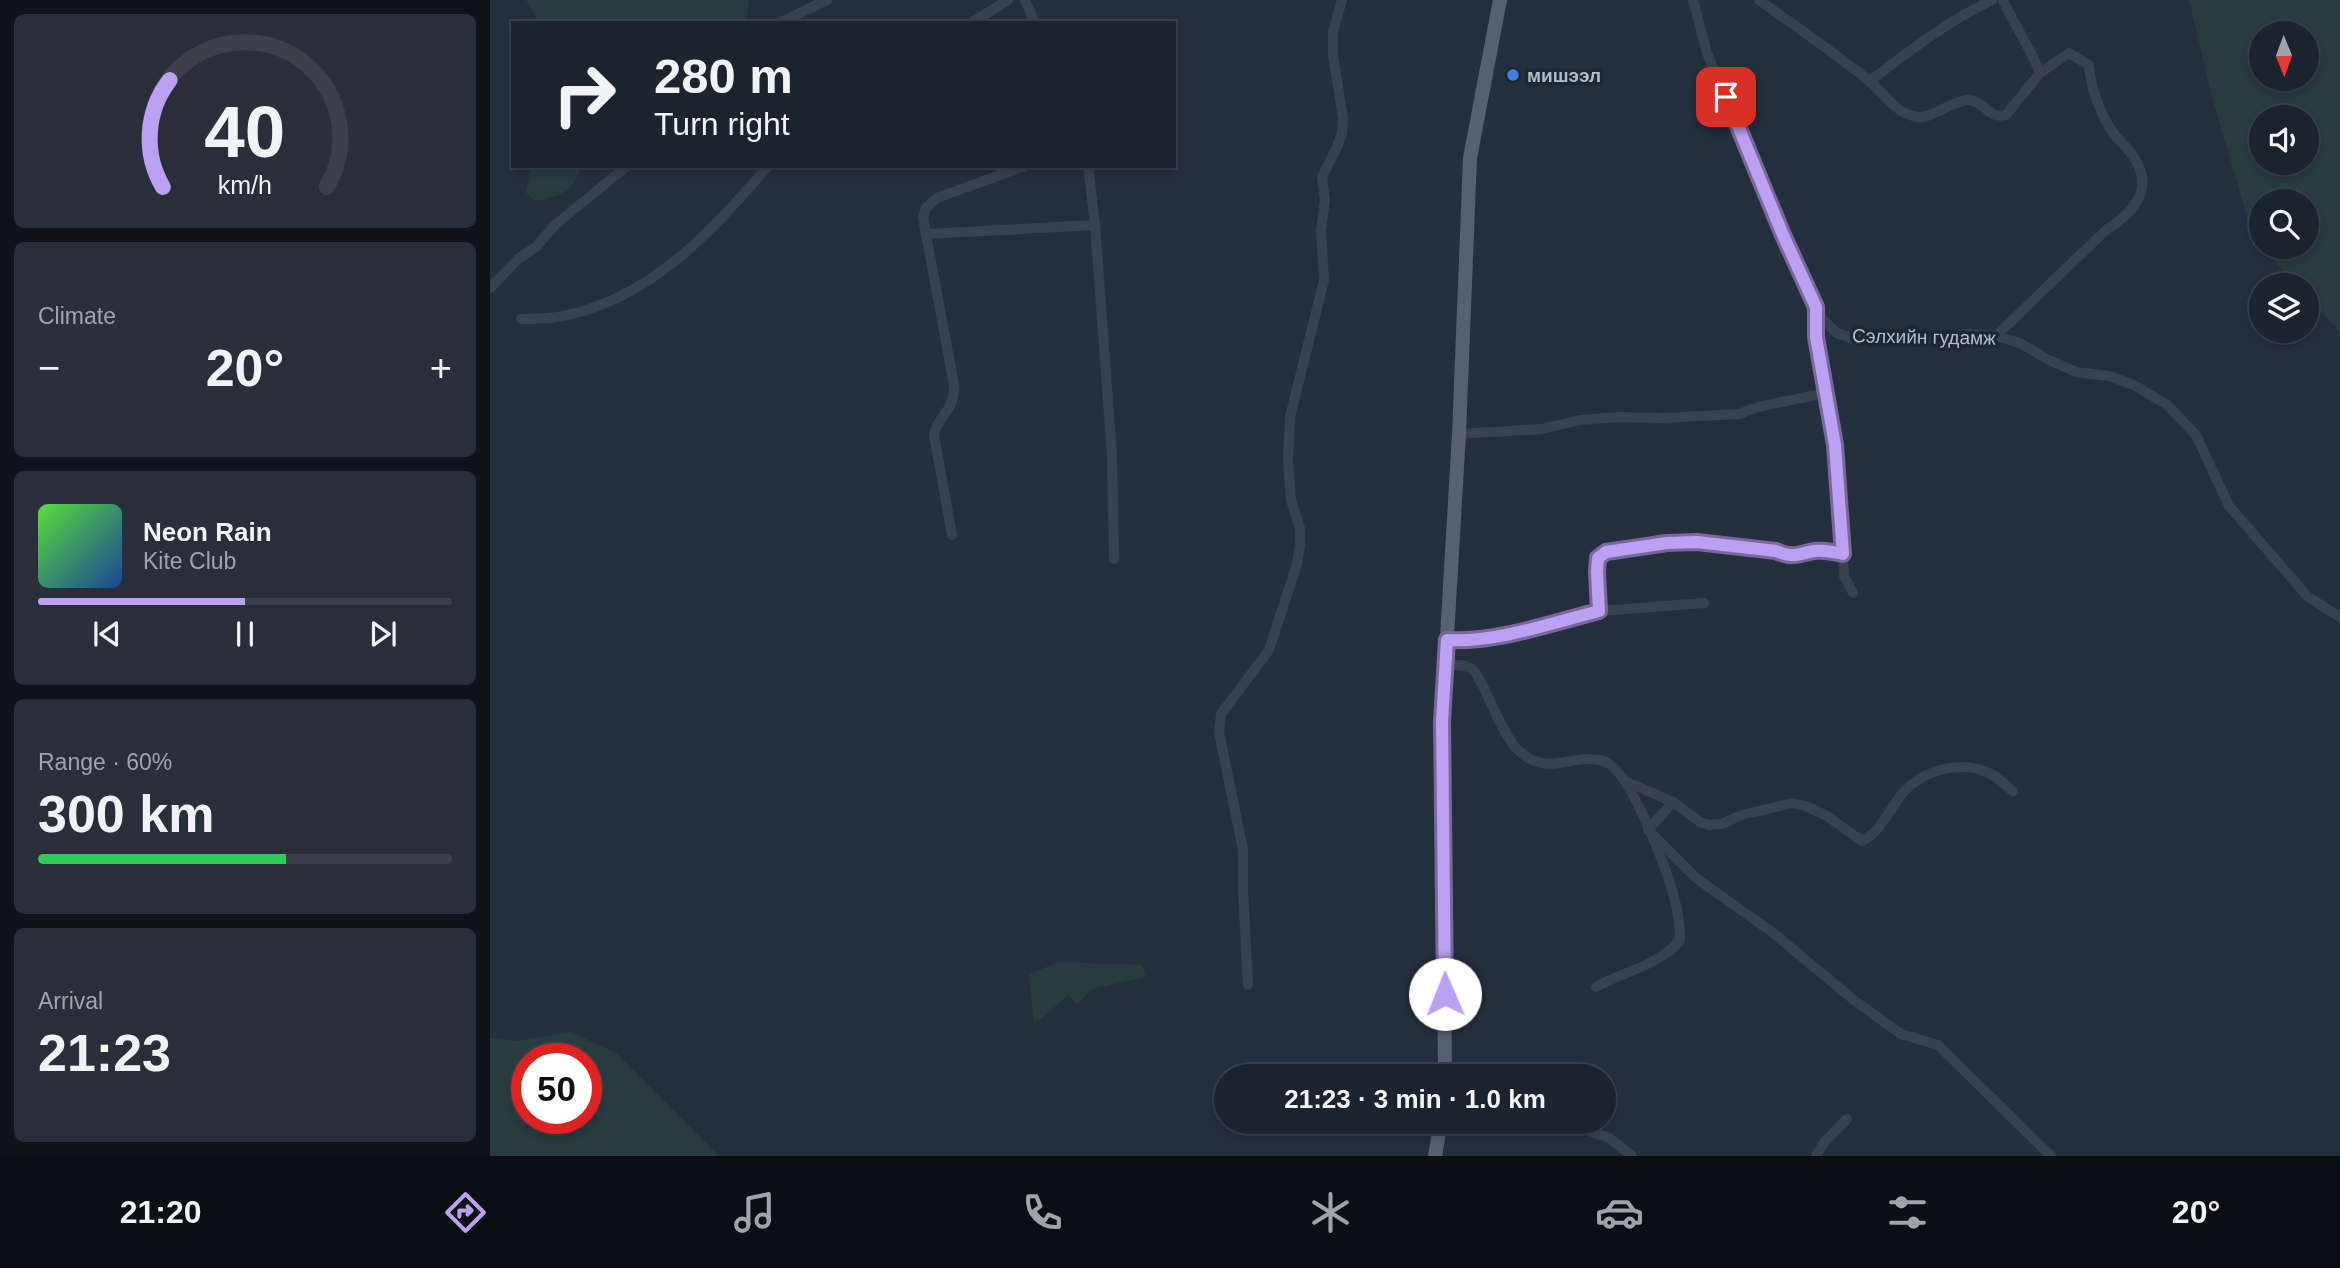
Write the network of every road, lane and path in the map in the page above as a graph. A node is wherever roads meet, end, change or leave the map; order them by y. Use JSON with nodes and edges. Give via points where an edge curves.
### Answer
{"nodes":[{"id":1,"x":827,"y":0,"type":"edge"},
{"id":2,"x":1008,"y":0,"type":"edge"},
{"id":3,"x":1025,"y":0,"type":"edge"},
{"id":4,"x":1342,"y":0,"type":"edge"},
{"id":5,"x":1500,"y":0,"type":"edge"},
{"id":6,"x":1693,"y":0,"type":"edge"},
{"id":7,"x":1759,"y":0,"type":"edge"},
{"id":8,"x":1992,"y":0,"type":"edge"},
{"id":9,"x":2003,"y":0,"type":"edge"},
{"id":10,"x":783,"y":21,"type":"edge"},
{"id":11,"x":974,"y":21,"type":"edge"},
{"id":12,"x":1034,"y":21,"type":"edge"},
{"id":13,"x":2040,"y":73,"type":"junction"},
{"id":14,"x":1870,"y":81,"type":"junction"},
{"id":15,"x":625,"y":168,"type":"edge"},
{"id":16,"x":766,"y":168,"type":"edge"},
{"id":17,"x":1020,"y":168,"type":"edge"},
{"id":18,"x":1087,"y":168,"type":"edge"},
{"id":19,"x":1095,"y":225,"type":"junction"},
{"id":20,"x":928,"y":234,"type":"junction"},
{"id":21,"x":490,"y":288,"type":"edge"},
{"id":22,"x":1816,"y":307,"type":"junction"},
{"id":23,"x":521,"y":319,"type":"dead end"},
{"id":24,"x":1996,"y":336,"type":"junction"},
{"id":25,"x":1819,"y":394,"type":"dead end"},
{"id":26,"x":1459,"y":434,"type":"junction"},
{"id":27,"x":952,"y":535,"type":"dead end"},
{"id":28,"x":1843,"y":554,"type":"junction"},
{"id":29,"x":1114,"y":559,"type":"dead end"},
{"id":30,"x":1853,"y":593,"type":"dead end"},
{"id":31,"x":1704,"y":603,"type":"dead end"},
{"id":32,"x":1599,"y":611,"type":"junction"},
{"id":33,"x":2340,"y":617,"type":"edge"},
{"id":34,"x":1447,"y":640,"type":"junction"},
{"id":35,"x":1446,"y":664,"type":"junction"},
{"id":36,"x":1625,"y":781,"type":"junction"},
{"id":37,"x":2013,"y":791,"type":"dead end"},
{"id":38,"x":1673,"y":802,"type":"junction"},
{"id":39,"x":1648,"y":830,"type":"junction"},
{"id":40,"x":1248,"y":985,"type":"dead end"},
{"id":41,"x":1596,"y":987,"type":"dead end"},
{"id":42,"x":1446,"y":1064,"type":"edge"},
{"id":43,"x":1847,"y":1119,"type":"dead end"},
{"id":44,"x":1439,"y":1134,"type":"edge"},
{"id":45,"x":1598,"y":1134,"type":"edge"},
{"id":46,"x":1435,"y":1156,"type":"edge"},
{"id":47,"x":1632,"y":1156,"type":"edge"},
{"id":48,"x":1816,"y":1156,"type":"edge"},
{"id":49,"x":2051,"y":1156,"type":"edge"}],
"edges":[{"from":1,"to":10,"type":"street"},
{"from":2,"to":11,"type":"street"},
{"from":3,"to":12,"type":"street"},
{"from":4,"to":40,"type":"street","via":[[1333,32],[1333,55],[1342,125],[1322,177],[1324,280],[1290,417],[1287,461],[1291,500],[1300,528],[1297,564],[1269,650],[1219,721],[1243,850]]},
{"from":5,"to":26,"type":"main road","via":[[1470,158]]},
{"from":6,"to":22,"type":"street","name":"Сэлхийн гудамж","via":[[1707,53]]},
{"from":7,"to":14,"type":"street"},
{"from":8,"to":14,"type":"street","via":[[1922,41]]},
{"from":9,"to":13,"type":"street"},
{"from":13,"to":14,"type":"street","via":[[2006,115],[1999,117],[1969,100],[1917,117],[1891,104]]},
{"from":13,"to":24,"type":"street","via":[[2069,53],[2089,65],[2091,88],[2112,132],[2134,157],[2142,176],[2141,191],[2127,217],[2106,230]]},
{"from":15,"to":21,"type":"street","via":[[555,225]]},
{"from":16,"to":23,"type":"street","via":[[685,254],[649,282],[591,309]]},
{"from":17,"to":20,"type":"street","via":[[937,198],[923,218]]},
{"from":18,"to":19,"type":"street"},
{"from":19,"to":20,"type":"street"},
{"from":19,"to":29,"type":"street","via":[[1114,492]]},
{"from":20,"to":27,"type":"street","via":[[954,385],[952,406],[934,435]]},
{"from":22,"to":24,"type":"street","name":"Сэлхийн гудамж","via":[[1837,333],[1856,340]]},
{"from":22,"to":28,"type":"street","via":[[1816,337],[1836,456]]},
{"from":24,"to":33,"type":"street","name":"Сэлхийн гудамж","via":[[2076,372],[2134,384],[2166,404],[2196,435],[2229,506],[2308,597]]},
{"from":25,"to":26,"type":"street","via":[[1739,414],[1605,418],[1541,429]]},
{"from":26,"to":34,"type":"main road"},
{"from":28,"to":30,"type":"street","via":[[1844,576]]},
{"from":28,"to":32,"type":"street","via":[[1823,551],[1786,556],[1697,542],[1606,552],[1598,558]]},
{"from":31,"to":32,"type":"street"},
{"from":32,"to":34,"type":"street","via":[[1541,627]]},
{"from":34,"to":35,"type":"main road"},
{"from":35,"to":36,"type":"street","via":[[1467,667],[1477,674],[1499,725],[1516,749],[1531,759],[1551,765],[1595,759],[1618,769]]},
{"from":35,"to":42,"type":"main road","via":[[1442,721]]},
{"from":36,"to":38,"type":"street"},
{"from":36,"to":39,"type":"street"},
{"from":37,"to":38,"type":"street","via":[[1993,775],[1974,768],[1927,775],[1904,792],[1878,828],[1861,841],[1827,816],[1793,803],[1709,825]]},
{"from":38,"to":39,"type":"street"},
{"from":39,"to":41,"type":"street","via":[[1675,900],[1680,940],[1660,959]]},
{"from":39,"to":49,"type":"street","via":[[1696,878],[1772,932],[1855,1002],[1901,1034],[1938,1045]]},
{"from":43,"to":48,"type":"street"},
{"from":44,"to":46,"type":"main road"},
{"from":45,"to":47,"type":"street"}]}
